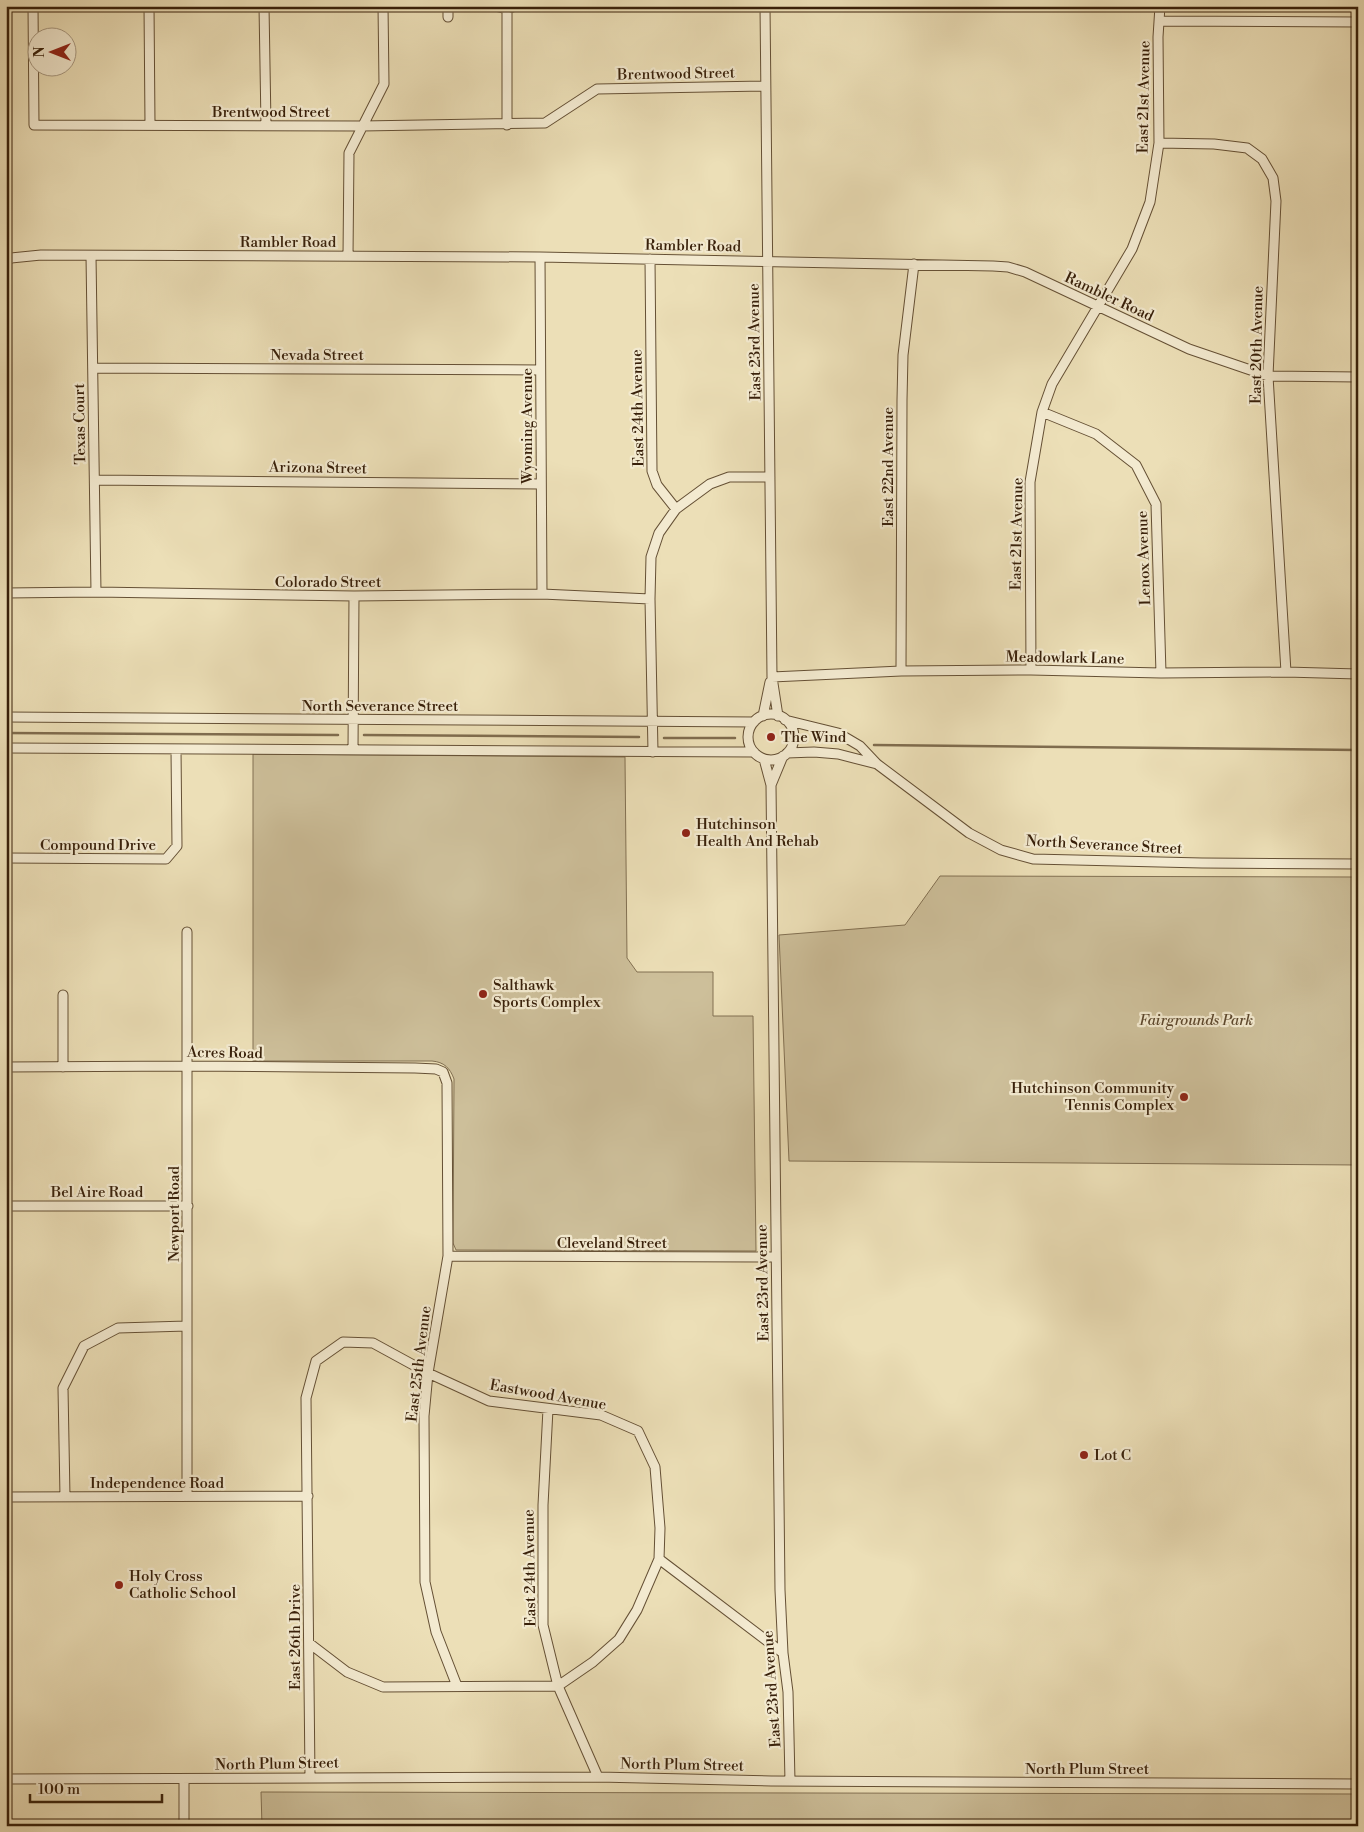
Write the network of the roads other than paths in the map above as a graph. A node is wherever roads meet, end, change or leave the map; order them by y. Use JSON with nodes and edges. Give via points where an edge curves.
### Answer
{"nodes":[{"id":1,"x":33,"y":6,"type":"edge"},
{"id":2,"x":149,"y":6,"type":"edge"},
{"id":3,"x":264,"y":6,"type":"edge"},
{"id":4,"x":383,"y":6,"type":"edge"},
{"id":5,"x":448,"y":6,"type":"edge"},
{"id":6,"x":495,"y":6,"type":"edge"},
{"id":7,"x":765,"y":6,"type":"edge"},
{"id":8,"x":1160,"y":6,"type":"edge"},
{"id":9,"x":511,"y":8,"type":"edge"},
{"id":10,"x":448,"y":17,"type":"dead end"},
{"id":11,"x":1159,"y":21,"type":"junction"},
{"id":12,"x":1358,"y":22,"type":"edge"},
{"id":13,"x":765,"y":86,"type":"junction"},
{"id":14,"x":150,"y":124,"type":"junction"},
{"id":15,"x":507,"y":125,"type":"junction"},
{"id":16,"x":266,"y":126,"type":"junction"},
{"id":17,"x":362,"y":126,"type":"junction"},
{"id":18,"x":1159,"y":143,"type":"junction"},
{"id":19,"x":91,"y":256,"type":"junction"},
{"id":20,"x":348,"y":256,"type":"junction"},
{"id":21,"x":540,"y":257,"type":"junction"},
{"id":22,"x":650,"y":259,"type":"junction"},
{"id":23,"x":768,"y":261,"type":"junction"},
{"id":24,"x":6,"y":262,"type":"edge"},
{"id":25,"x":914,"y":264,"type":"junction"},
{"id":26,"x":1097,"y":306,"type":"junction"},
{"id":27,"x":94,"y":368,"type":"junction"},
{"id":28,"x":540,"y":370,"type":"junction"},
{"id":29,"x":1268,"y":376,"type":"junction"},
{"id":30,"x":1358,"y":378,"type":"edge"},
{"id":31,"x":1042,"y":412,"type":"junction"},
{"id":32,"x":770,"y":477,"type":"junction"},
{"id":33,"x":95,"y":480,"type":"junction"},
{"id":34,"x":541,"y":484,"type":"junction"},
{"id":35,"x":676,"y":510,"type":"junction"},
{"id":36,"x":96,"y":592,"type":"junction"},
{"id":37,"x":6,"y":593,"type":"edge"},
{"id":38,"x":542,"y":594,"type":"junction"},
{"id":39,"x":354,"y":596,"type":"junction"},
{"id":40,"x":650,"y":599,"type":"junction"},
{"id":41,"x":1031,"y":670,"type":"junction"},
{"id":42,"x":901,"y":671,"type":"junction"},
{"id":43,"x":1286,"y":672,"type":"junction"},
{"id":44,"x":1161,"y":673,"type":"junction"},
{"id":45,"x":1358,"y":674,"type":"edge"},
{"id":46,"x":772,"y":677,"type":"junction"},
{"id":47,"x":6,"y":716,"type":"edge"},
{"id":48,"x":763,"y":716,"type":"junction"},
{"id":49,"x":782,"y":718,"type":"junction"},
{"id":50,"x":353,"y":719,"type":"junction"},
{"id":51,"x":653,"y":722,"type":"junction"},
{"id":52,"x":754,"y":722,"type":"junction"},
{"id":53,"x":6,"y":748,"type":"edge"},
{"id":54,"x":176,"y":749,"type":"junction"},
{"id":55,"x":353,"y":750,"type":"junction"},
{"id":56,"x":653,"y":752,"type":"junction"},
{"id":57,"x":754,"y":752,"type":"junction"},
{"id":58,"x":785,"y":754,"type":"junction"},
{"id":59,"x":764,"y":759,"type":"junction"},
{"id":60,"x":877,"y":764,"type":"junction"},
{"id":61,"x":771,"y":785,"type":"junction"},
{"id":62,"x":6,"y":858,"type":"edge"},
{"id":63,"x":1358,"y":864,"type":"edge"},
{"id":64,"x":187,"y":932,"type":"dead end"},
{"id":65,"x":64,"y":995,"type":"dead end"},
{"id":66,"x":187,"y":1066,"type":"junction"},
{"id":67,"x":6,"y":1067,"type":"edge"},
{"id":68,"x":63,"y":1067,"type":"junction"},
{"id":69,"x":443,"y":1072,"type":"joint"},
{"id":70,"x":6,"y":1206,"type":"edge"},
{"id":71,"x":188,"y":1206,"type":"junction"},
{"id":72,"x":448,"y":1256,"type":"junction"},
{"id":73,"x":776,"y":1257,"type":"junction"},
{"id":74,"x":187,"y":1326,"type":"junction"},
{"id":75,"x":428,"y":1373,"type":"junction"},
{"id":76,"x":548,"y":1409,"type":"junction"},
{"id":77,"x":187,"y":1496,"type":"junction"},
{"id":78,"x":308,"y":1496,"type":"junction"},
{"id":79,"x":6,"y":1497,"type":"edge"},
{"id":80,"x":65,"y":1497,"type":"junction"},
{"id":81,"x":660,"y":1560,"type":"junction"},
{"id":82,"x":309,"y":1643,"type":"junction"},
{"id":83,"x":783,"y":1653,"type":"junction"},
{"id":84,"x":457,"y":1686,"type":"junction"},
{"id":85,"x":558,"y":1686,"type":"junction"},
{"id":86,"x":310,"y":1777,"type":"junction"},
{"id":87,"x":598,"y":1777,"type":"junction"},
{"id":88,"x":6,"y":1779,"type":"edge"},
{"id":89,"x":184,"y":1779,"type":"junction"},
{"id":90,"x":790,"y":1781,"type":"junction"},
{"id":91,"x":1358,"y":1784,"type":"edge"},
{"id":92,"x":184,"y":1826,"type":"edge"}],
"edges":[{"from":1,"to":14,"type":"street","name":"Brentwood Street","via":[[34,125]]},
{"from":2,"to":14,"type":"street"},
{"from":3,"to":16,"type":"street"},
{"from":4,"to":17,"type":"street","via":[[384,84]]},
{"from":5,"to":10,"type":"street"},
{"from":6,"to":9,"type":"street"},
{"from":7,"to":13,"type":"street","name":"East 23rd Avenue"},
{"from":8,"to":11,"type":"street","name":"East 21st Avenue"},
{"from":9,"to":15,"type":"street"},
{"from":11,"to":12,"type":"street"},
{"from":11,"to":18,"type":"street","name":"East 21st Avenue"},
{"from":13,"to":15,"type":"street","name":"Brentwood Street","via":[[597,89],[545,123]]},
{"from":13,"to":23,"type":"street","name":"East 23rd Avenue"},
{"from":14,"to":16,"type":"street","name":"Brentwood Street"},
{"from":15,"to":17,"type":"street","name":"Brentwood Street"},
{"from":16,"to":17,"type":"street","name":"Brentwood Street"},
{"from":17,"to":20,"type":"street","via":[[349,153]]},
{"from":18,"to":26,"type":"street","name":"East 21st Avenue","via":[[1150,202],[1132,249]]},
{"from":18,"to":29,"type":"street","name":"East 20th Avenue","via":[[1247,148],[1262,159],[1273,178],[1276,201]]},
{"from":19,"to":20,"type":"street","name":"Rambler Road"},
{"from":19,"to":24,"type":"street","name":"Rambler Road","via":[[41,255],[11,258]]},
{"from":19,"to":27,"type":"street","name":"Texas Court"},
{"from":20,"to":21,"type":"street","name":"Rambler Road"},
{"from":21,"to":22,"type":"street","name":"Rambler Road"},
{"from":21,"to":28,"type":"street","name":"Wyoming Avenue"},
{"from":22,"to":23,"type":"street","name":"Rambler Road"},
{"from":22,"to":35,"type":"street","name":"East 24th Avenue","via":[[652,471],[657,485]]},
{"from":23,"to":25,"type":"street","name":"Rambler Road"},
{"from":23,"to":32,"type":"street","name":"East 23rd Avenue"},
{"from":25,"to":26,"type":"street","name":"Rambler Road","via":[[1008,267]]},
{"from":25,"to":42,"type":"street","name":"East 22nd Avenue","via":[[903,355]]},
{"from":26,"to":29,"type":"street","name":"Rambler Road","via":[[1189,350]]},
{"from":26,"to":31,"type":"street","name":"East 21st Avenue","via":[[1052,384]]},
{"from":27,"to":28,"type":"street","name":"Nevada Street"},
{"from":27,"to":33,"type":"street","name":"Texas Court"},
{"from":28,"to":34,"type":"street","name":"Wyoming Avenue"},
{"from":29,"to":30,"type":"street","name":"Rambler Road"},
{"from":29,"to":43,"type":"street","name":"East 20th Avenue"},
{"from":31,"to":41,"type":"street","name":"East 21st Avenue","via":[[1030,482]]},
{"from":31,"to":44,"type":"street","name":"Lenox Avenue","via":[[1096,434],[1136,465],[1156,504]]},
{"from":32,"to":35,"type":"street","via":[[729,477],[710,484]]},
{"from":32,"to":46,"type":"street","name":"East 23rd Avenue"},
{"from":33,"to":34,"type":"street","name":"Arizona Street"},
{"from":33,"to":36,"type":"street","name":"Texas Court"},
{"from":34,"to":38,"type":"street","name":"Wyoming Avenue"},
{"from":35,"to":40,"type":"street","via":[[665,523],[651,557]]},
{"from":36,"to":37,"type":"street","name":"Colorado Street"},
{"from":36,"to":39,"type":"street","name":"Colorado Street"},
{"from":38,"to":39,"type":"street","name":"Colorado Street"},
{"from":38,"to":40,"type":"street","name":"Colorado Street"},
{"from":39,"to":50,"type":"street"},
{"from":40,"to":51,"type":"street"},
{"from":41,"to":42,"type":"street","name":"Meadowlark Lane"},
{"from":41,"to":44,"type":"street","name":"Meadowlark Lane"},
{"from":42,"to":46,"type":"street","name":"Meadowlark Lane"},
{"from":43,"to":44,"type":"street","name":"Meadowlark Lane"},
{"from":43,"to":45,"type":"street","name":"Meadowlark Lane"},
{"from":46,"to":48,"type":"street","name":"East 23rd Avenue"},
{"from":46,"to":49,"type":"street","name":"East 23rd Avenue"},
{"from":47,"to":50,"type":"street","name":"North Severance Street"},
{"from":48,"to":49,"type":"street"},
{"from":48,"to":52,"type":"street"},
{"from":49,"to":58,"type":"street","via":[[793,736]]},
{"from":49,"to":60,"type":"street","name":"North Severance Street","via":[[838,733],[860,746]]},
{"from":50,"to":51,"type":"street","name":"North Severance Street"},
{"from":50,"to":55,"type":"street"},
{"from":51,"to":52,"type":"street","name":"North Severance Street"},
{"from":51,"to":56,"type":"street"},
{"from":52,"to":57,"type":"street","via":[[748,734]]},
{"from":53,"to":54,"type":"street"},
{"from":54,"to":55,"type":"street"},
{"from":54,"to":62,"type":"street","name":"Compound Drive","via":[[177,846],[166,858]]},
{"from":55,"to":56,"type":"street"},
{"from":56,"to":57,"type":"street"},
{"from":57,"to":59,"type":"street"},
{"from":58,"to":59,"type":"street","via":[[774,760]]},
{"from":58,"to":60,"type":"street","name":"North Severance Street","via":[[838,754]]},
{"from":58,"to":61,"type":"street","name":"East 23rd Avenue"},
{"from":59,"to":61,"type":"street","name":"East 23rd Avenue"},
{"from":60,"to":63,"type":"street","name":"North Severance Street","via":[[969,833],[1001,850],[1033,858]]},
{"from":61,"to":73,"type":"street","name":"East 23rd Avenue"},
{"from":64,"to":66,"type":"street","name":"Newport Road"},
{"from":65,"to":68,"type":"street"},
{"from":66,"to":68,"type":"street","name":"Acres Road"},
{"from":66,"to":69,"type":"street","name":"Acres Road","via":[[414,1068]]},
{"from":66,"to":71,"type":"street","name":"Newport Road"},
{"from":67,"to":68,"type":"street","name":"Acres Road"},
{"from":69,"to":72,"type":"street","name":"East 25th Avenue","via":[[447,1083]]},
{"from":70,"to":71,"type":"street","name":"Bel Aire Road"},
{"from":71,"to":74,"type":"street","name":"Newport Road"},
{"from":72,"to":73,"type":"street","name":"Cleveland Street"},
{"from":72,"to":75,"type":"street","name":"East 25th Avenue"},
{"from":73,"to":83,"type":"street","name":"East 23rd Avenue"},
{"from":74,"to":77,"type":"street","name":"Newport Road"},
{"from":74,"to":80,"type":"street","via":[[118,1328],[84,1346],[63,1388]]},
{"from":75,"to":76,"type":"street","name":"Eastwood Avenue","via":[[489,1401]]},
{"from":75,"to":78,"type":"street","name":"Eastwood Avenue","via":[[372,1343],[343,1342],[316,1362],[306,1398]]},
{"from":75,"to":84,"type":"street","name":"East 25th Avenue","via":[[424,1416],[425,1582],[436,1632]]},
{"from":76,"to":81,"type":"street","name":"Eastwood Avenue","via":[[601,1415],[638,1431],[655,1467]]},
{"from":76,"to":85,"type":"street","name":"East 24th Avenue","via":[[543,1505],[543,1625]]},
{"from":77,"to":78,"type":"street","name":"Independence Road"},
{"from":77,"to":80,"type":"street","name":"Independence Road"},
{"from":78,"to":82,"type":"street","name":"East 26th Drive"},
{"from":79,"to":80,"type":"street","name":"Independence Road"},
{"from":81,"to":83,"type":"street"},
{"from":81,"to":85,"type":"street","name":"Eastwood Avenue","via":[[620,1639]]},
{"from":82,"to":84,"type":"street","via":[[347,1672],[383,1687]]},
{"from":82,"to":86,"type":"street","name":"East 26th Drive"},
{"from":83,"to":90,"type":"street","name":"East 23rd Avenue","via":[[788,1692]]},
{"from":84,"to":85,"type":"street"},
{"from":85,"to":87,"type":"street","name":"East 24th Avenue"},
{"from":86,"to":87,"type":"street","name":"North Plum Street"},
{"from":86,"to":89,"type":"street","name":"North Plum Street"},
{"from":87,"to":90,"type":"street","name":"North Plum Street"},
{"from":88,"to":89,"type":"street","name":"North Plum Street"},
{"from":89,"to":92,"type":"street"},
{"from":90,"to":91,"type":"street","name":"North Plum Street"}]}
